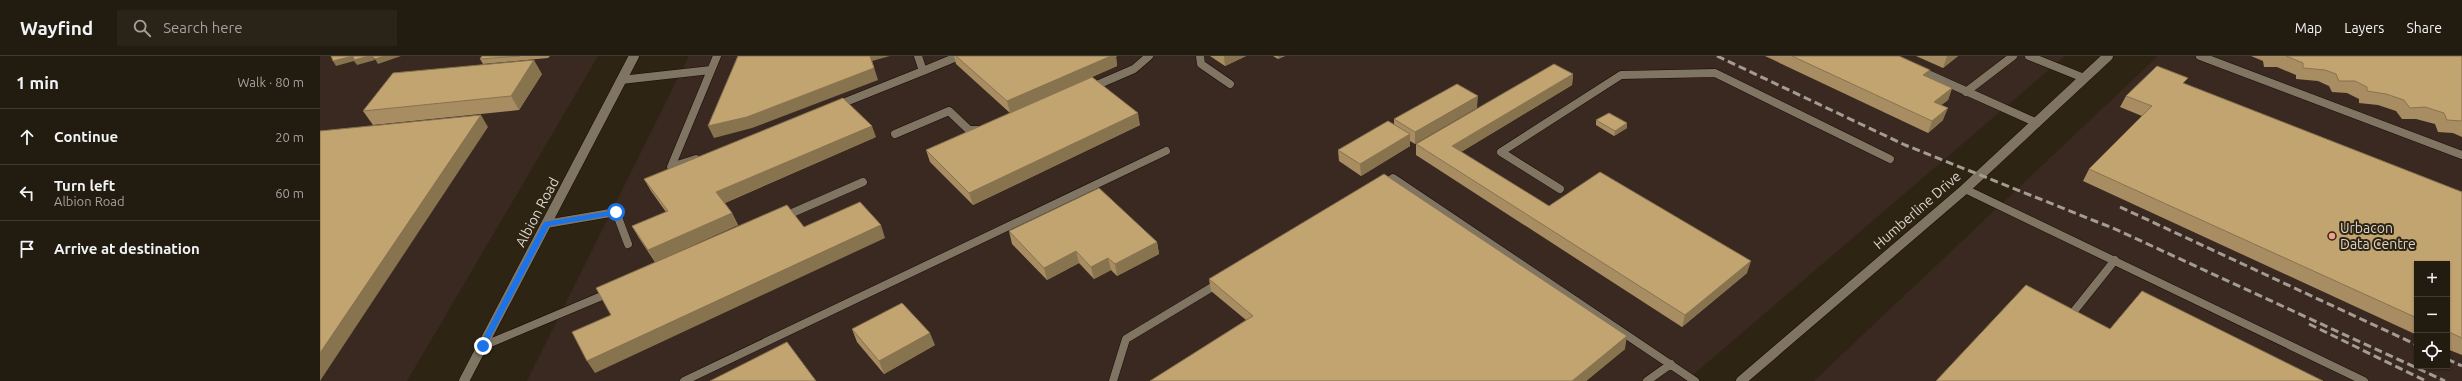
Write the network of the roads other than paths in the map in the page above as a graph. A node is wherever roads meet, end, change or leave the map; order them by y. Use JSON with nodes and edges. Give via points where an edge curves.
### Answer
{"nodes":[{"id":1,"x":634,"y":56,"type":"edge"},
{"id":2,"x":717,"y":56,"type":"edge"},
{"id":3,"x":918,"y":56,"type":"edge"},
{"id":4,"x":960,"y":56,"type":"edge"},
{"id":5,"x":1149,"y":56,"type":"edge"},
{"id":6,"x":1200,"y":56,"type":"edge"},
{"id":7,"x":2013,"y":56,"type":"edge"},
{"id":8,"x":2029,"y":56,"type":"edge"},
{"id":9,"x":2108,"y":56,"type":"edge"},
{"id":10,"x":2200,"y":56,"type":"edge"},
{"id":11,"x":1909,"y":66,"type":"edge"},
{"id":12,"x":711,"y":70,"type":"junction"},
{"id":13,"x":923,"y":71,"type":"junction"},
{"id":14,"x":2084,"y":78,"type":"junction"},
{"id":15,"x":621,"y":80,"type":"junction"},
{"id":16,"x":1230,"y":84,"type":"dead end"},
{"id":17,"x":1084,"y":90,"type":"edge"},
{"id":18,"x":1966,"y":92,"type":"junction"},
{"id":19,"x":827,"y":110,"type":"edge"},
{"id":20,"x":2037,"y":123,"type":"junction"},
{"id":21,"x":993,"y":130,"type":"edge"},
{"id":22,"x":895,"y":134,"type":"dead end"},
{"id":23,"x":1166,"y":150,"type":"dead end"},
{"id":24,"x":2462,"y":155,"type":"edge"},
{"id":25,"x":701,"y":158,"type":"edge"},
{"id":26,"x":1890,"y":160,"type":"dead end"},
{"id":27,"x":863,"y":182,"type":"dead end"},
{"id":28,"x":1560,"y":189,"type":"dead end"},
{"id":29,"x":1966,"y":189,"type":"junction"},
{"id":30,"x":1373,"y":190,"type":"edge"},
{"id":31,"x":777,"y":220,"type":"edge"},
{"id":32,"x":546,"y":224,"type":"junction"},
{"id":33,"x":628,"y":244,"type":"dead end"},
{"id":34,"x":2115,"y":260,"type":"junction"},
{"id":35,"x":1226,"y":279,"type":"edge"},
{"id":36,"x":620,"y":289,"type":"edge"},
{"id":37,"x":2071,"y":315,"type":"edge"},
{"id":38,"x":483,"y":346,"type":"junction"},
{"id":39,"x":1671,"y":364,"type":"junction"},
{"id":40,"x":464,"y":381,"type":"edge"},
{"id":41,"x":684,"y":381,"type":"edge"},
{"id":42,"x":1113,"y":381,"type":"edge"},
{"id":43,"x":1647,"y":381,"type":"edge"},
{"id":44,"x":1695,"y":381,"type":"edge"},
{"id":45,"x":1741,"y":381,"type":"edge"},
{"id":46,"x":2364,"y":381,"type":"edge"}],
"edges":[{"from":1,"to":15,"type":"street","name":"Albion Road"},
{"from":2,"to":12,"type":"lane"},
{"from":3,"to":13,"type":"lane"},
{"from":4,"to":13,"type":"lane"},
{"from":5,"to":17,"type":"lane","via":[[1134,69]]},
{"from":6,"to":16,"type":"lane","via":[[1201,64]]},
{"from":7,"to":18,"type":"lane"},
{"from":8,"to":14,"type":"lane"},
{"from":9,"to":14,"type":"street","name":"Humberline Drive"},
{"from":10,"to":24,"type":"lane"},
{"from":11,"to":18,"type":"lane"},
{"from":12,"to":15,"type":"lane"},
{"from":12,"to":25,"type":"lane","via":[[671,167]]},
{"from":13,"to":19,"type":"lane"},
{"from":14,"to":20,"type":"street","name":"Humberline Drive"},
{"from":15,"to":32,"type":"street","name":"Albion Road"},
{"from":18,"to":20,"type":"lane"},
{"from":20,"to":29,"type":"street","name":"Humberline Drive"},
{"from":21,"to":22,"type":"lane","via":[[969,130],[948,111]]},
{"from":23,"to":41,"type":"lane"},
{"from":26,"to":28,"type":"lane","via":[[1715,73],[1621,75],[1501,152]]},
{"from":27,"to":31,"type":"lane"},
{"from":29,"to":34,"type":"lane"},
{"from":29,"to":45,"type":"street","name":"Humberline Drive"},
{"from":30,"to":39,"type":"lane","via":[[1393,178]]},
{"from":32,"to":33,"type":"lane","via":[[616,212]]},
{"from":32,"to":38,"type":"street","name":"Albion Road"},
{"from":34,"to":37,"type":"lane"},
{"from":34,"to":46,"type":"lane"},
{"from":35,"to":42,"type":"lane","via":[[1126,339]]},
{"from":36,"to":38,"type":"lane"},
{"from":38,"to":40,"type":"street","name":"Albion Road"},
{"from":39,"to":43,"type":"lane"},
{"from":39,"to":44,"type":"lane"}]}
